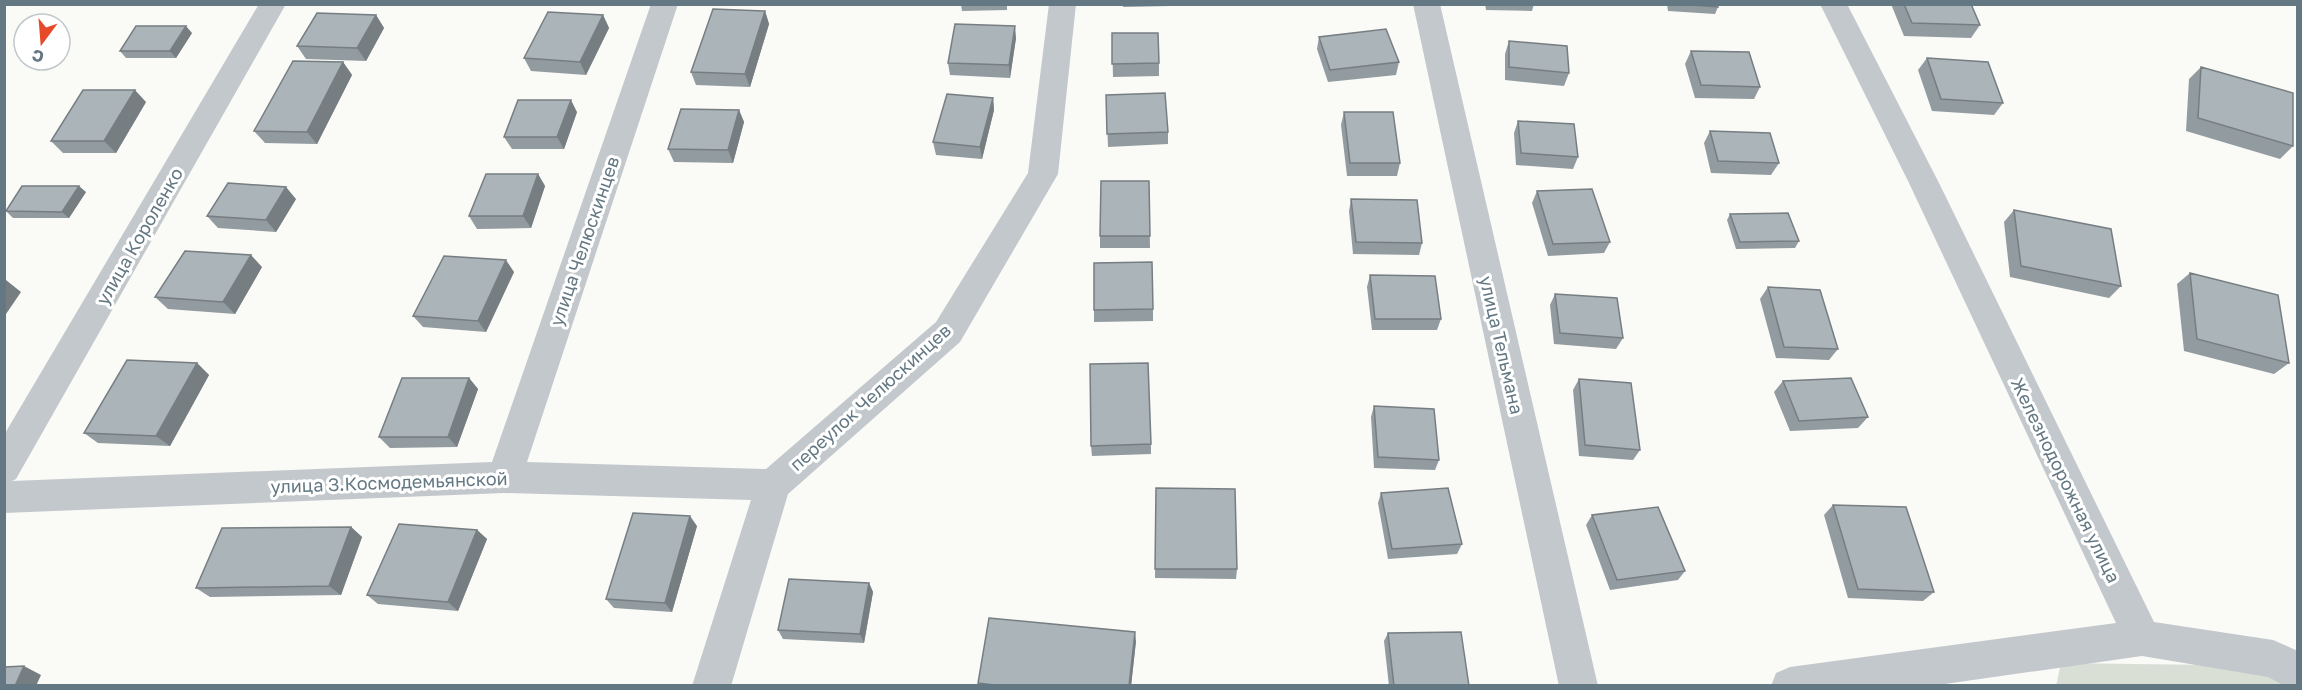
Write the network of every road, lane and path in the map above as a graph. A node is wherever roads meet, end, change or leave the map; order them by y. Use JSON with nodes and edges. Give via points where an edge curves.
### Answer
{"nodes":[{"id":1,"x":273,"y":4,"type":"edge"},
{"id":2,"x":665,"y":4,"type":"edge"},
{"id":3,"x":1063,"y":4,"type":"edge"},
{"id":4,"x":1426,"y":4,"type":"edge"},
{"id":5,"x":1833,"y":4,"type":"edge"},
{"id":6,"x":4,"y":468,"type":"edge"},
{"id":7,"x":504,"y":477,"type":"junction"},
{"id":8,"x":773,"y":485,"type":"junction"},
{"id":9,"x":4,"y":497,"type":"edge"},
{"id":10,"x":2142,"y":638,"type":"junction"},
{"id":11,"x":2298,"y":672,"type":"edge"},
{"id":12,"x":711,"y":686,"type":"edge"},
{"id":13,"x":1579,"y":686,"type":"edge"},
{"id":14,"x":1790,"y":686,"type":"edge"}],
"edges":[{"from":1,"to":6,"type":"street","name":"улица Короленко"},
{"from":2,"to":7,"type":"street","name":"улица Челюскинцев"},
{"from":3,"to":8,"type":"street","name":"переулок Челюскинцев","via":[[1043,174],[948,332]]},
{"from":4,"to":13,"type":"street","name":"улица Тельмана"},
{"from":5,"to":10,"type":"street","name":"Железнодорожная улица","via":[[1924,183]]},
{"from":7,"to":8,"type":"street","name":"улица З.Космодемьянской"},
{"from":7,"to":9,"type":"street","name":"улица З.Космодемьянской"},
{"from":8,"to":12,"type":"street"},
{"from":10,"to":11,"type":"street","via":[[2273,659]]},
{"from":10,"to":14,"type":"street"}]}
